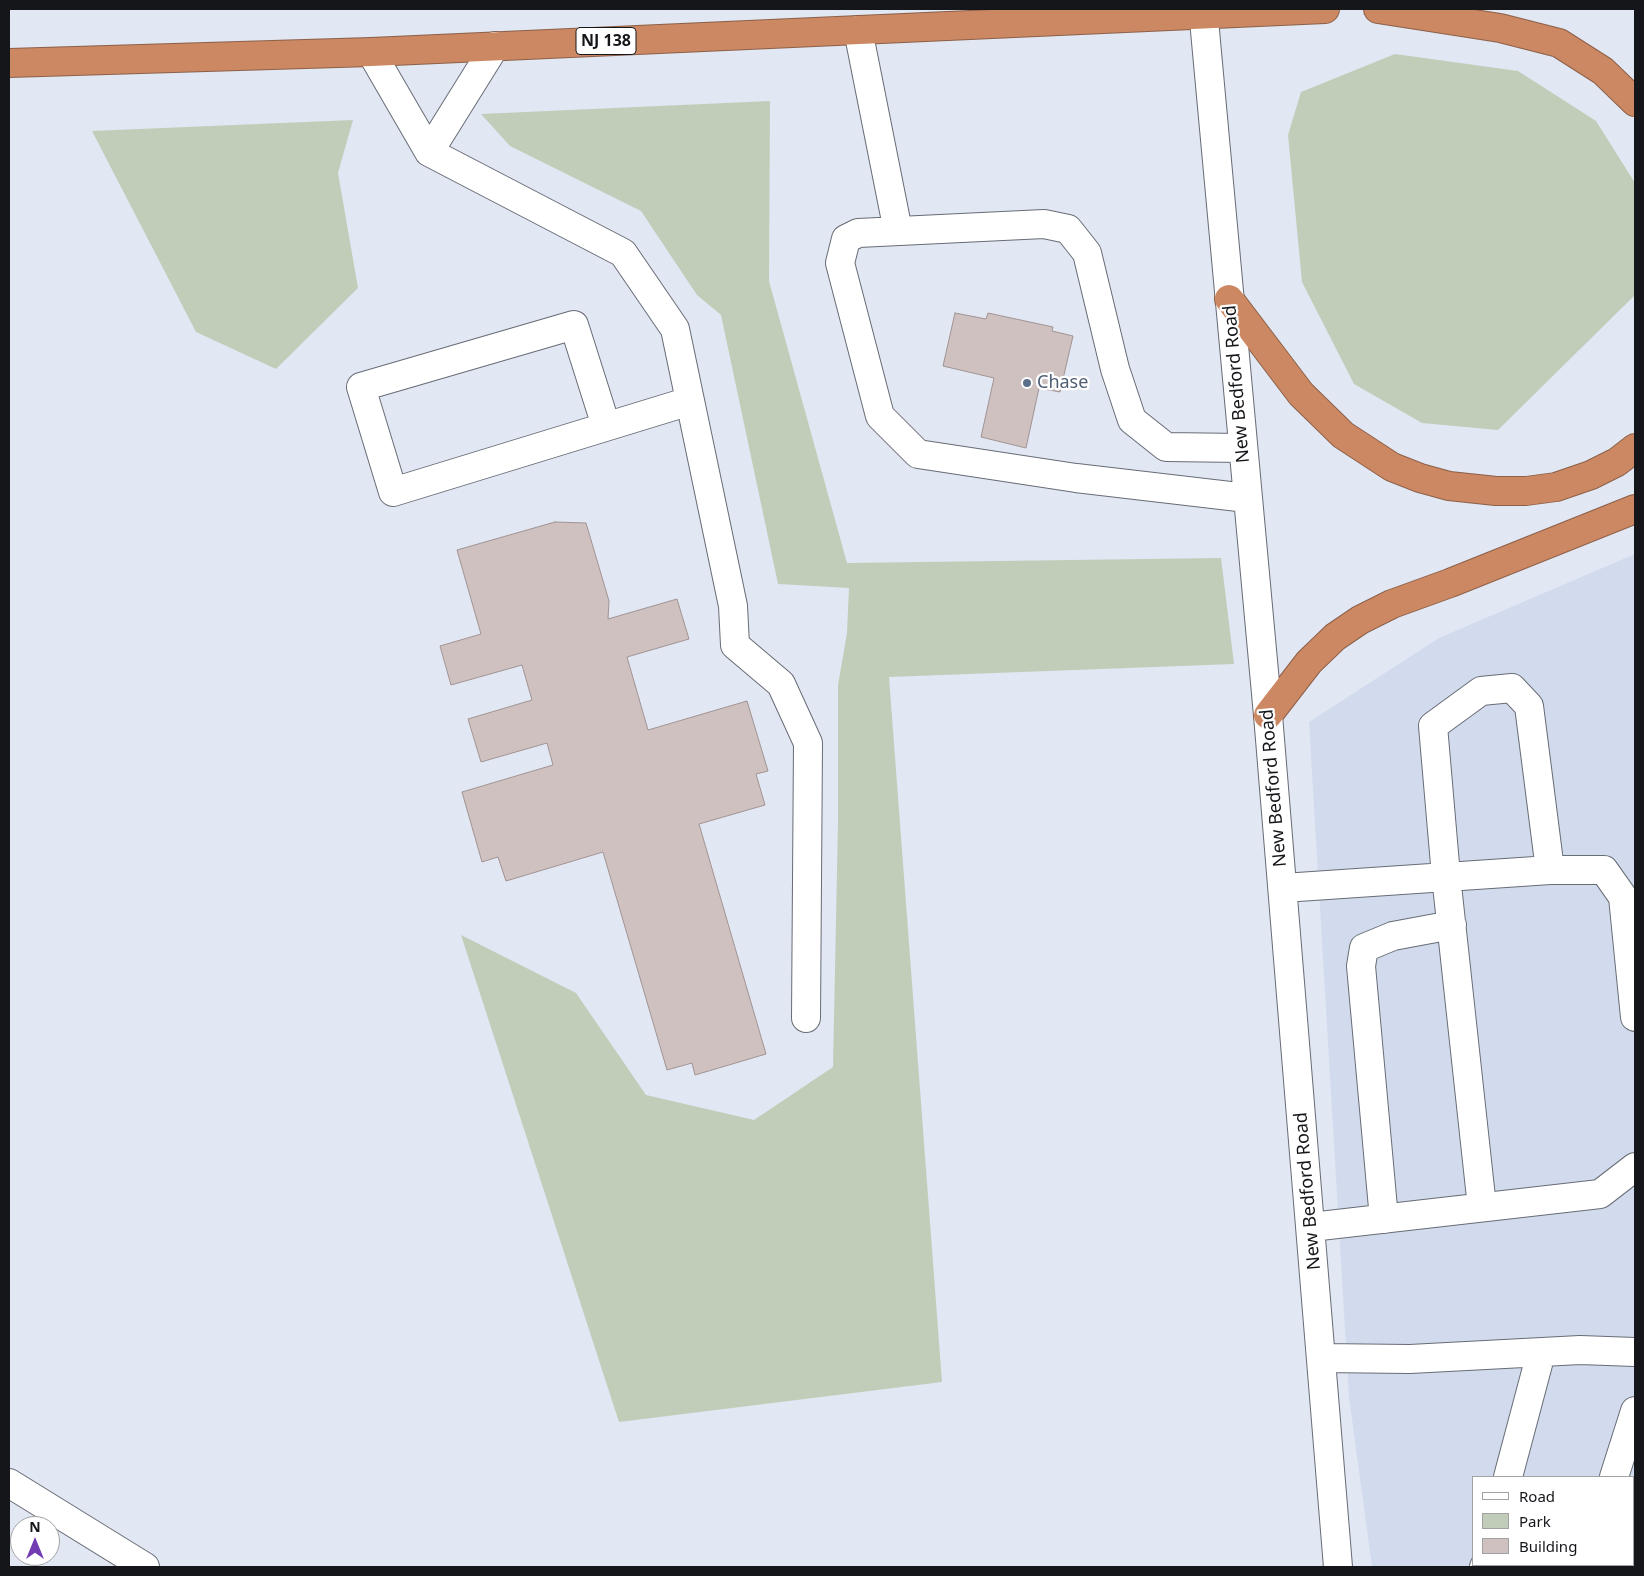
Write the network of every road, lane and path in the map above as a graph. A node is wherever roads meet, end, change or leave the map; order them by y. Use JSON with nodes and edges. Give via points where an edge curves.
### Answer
{"nodes":[{"id":1,"x":1325,"y":9,"type":"edge"},
{"id":2,"x":1378,"y":9,"type":"edge"},
{"id":3,"x":1203,"y":12,"type":"edge"},
{"id":4,"x":858,"y":30,"type":"junction"},
{"id":5,"x":494,"y":46,"type":"junction"},
{"id":6,"x":371,"y":52,"type":"junction"},
{"id":7,"x":9,"y":63,"type":"edge"},
{"id":8,"x":1635,"y":102,"type":"edge"},
{"id":9,"x":429,"y":152,"type":"junction"},
{"id":10,"x":898,"y":231,"type":"junction"},
{"id":11,"x":1229,"y":299,"type":"junction"},
{"id":12,"x":690,"y":400,"type":"junction"},
{"id":13,"x":606,"y":426,"type":"junction"},
{"id":14,"x":1243,"y":448,"type":"junction"},
{"id":15,"x":1635,"y":448,"type":"edge"},
{"id":16,"x":1247,"y":498,"type":"junction"},
{"id":17,"x":1635,"y":508,"type":"edge"},
{"id":18,"x":1268,"y":715,"type":"junction"},
{"id":19,"x":1550,"y":870,"type":"junction"},
{"id":20,"x":1446,"y":876,"type":"junction"},
{"id":21,"x":1282,"y":888,"type":"junction"},
{"id":22,"x":1452,"y":925,"type":"junction"},
{"id":23,"x":1635,"y":1017,"type":"edge"},
{"id":24,"x":806,"y":1018,"type":"dead end"},
{"id":25,"x":1635,"y":1167,"type":"edge"},
{"id":26,"x":1482,"y":1207,"type":"junction"},
{"id":27,"x":1384,"y":1219,"type":"junction"},
{"id":28,"x":1311,"y":1227,"type":"junction"},
{"id":29,"x":1635,"y":1352,"type":"edge"},
{"id":30,"x":1541,"y":1353,"type":"junction"},
{"id":31,"x":1321,"y":1358,"type":"junction"},
{"id":32,"x":1635,"y":1411,"type":"edge"},
{"id":33,"x":1622,"y":1474,"type":"edge"},
{"id":34,"x":1508,"y":1476,"type":"edge"},
{"id":35,"x":9,"y":1483,"type":"edge"},
{"id":36,"x":145,"y":1567,"type":"edge"},
{"id":37,"x":1338,"y":1567,"type":"edge"}],
"edges":[{"from":1,"to":3,"type":"highway","number":"NJ 138"},
{"from":2,"to":8,"type":"highway","via":[[1500,28],[1559,43],[1603,71]]},
{"from":3,"to":4,"type":"highway","number":"NJ 138"},
{"from":3,"to":11,"type":"street","name":"New Bedford Road"},
{"from":4,"to":5,"type":"highway","number":"NJ 138"},
{"from":4,"to":10,"type":"street"},
{"from":5,"to":6,"type":"highway","number":"NJ 138"},
{"from":5,"to":9,"type":"street"},
{"from":6,"to":7,"type":"highway","number":"NJ 138"},
{"from":6,"to":9,"type":"street"},
{"from":9,"to":12,"type":"street","via":[[623,253],[675,329]]},
{"from":10,"to":14,"type":"street","via":[[1044,224],[1068,229],[1086,253],[1115,370],[1132,420],[1166,447]]},
{"from":10,"to":16,"type":"street","via":[[858,233],[846,239],[840,263],[880,416],[918,454],[1076,478]]},
{"from":11,"to":14,"type":"street","name":"New Bedford Road"},
{"from":11,"to":15,"type":"highway","via":[[1301,394],[1343,434],[1392,467],[1420,478],[1448,486],[1526,492],[1556,487],[1591,475],[1617,462]]},
{"from":12,"to":13,"type":"street"},
{"from":12,"to":24,"type":"street","via":[[733,606],[735,645],[782,684],[808,743]]},
{"from":13,"to":13,"type":"street","via":[[393,492],[361,387],[574,325]]},
{"from":14,"to":16,"type":"street","name":"New Bedford Road"},
{"from":16,"to":18,"type":"street","name":"New Bedford Road"},
{"from":17,"to":18,"type":"highway","via":[[1392,604],[1360,620],[1335,637],[1309,662]]},
{"from":18,"to":21,"type":"street","name":"New Bedford Road"},
{"from":19,"to":20,"type":"street"},
{"from":19,"to":20,"type":"street","via":[[1529,706],[1512,688],[1481,691],[1433,726]]},
{"from":19,"to":23,"type":"street","via":[[1604,870],[1623,897]]},
{"from":20,"to":21,"type":"street"},
{"from":20,"to":22,"type":"street"},
{"from":21,"to":28,"type":"street","name":"New Bedford Road"},
{"from":22,"to":26,"type":"street"},
{"from":22,"to":27,"type":"street","via":[[1393,936],[1364,948],[1361,966]]},
{"from":25,"to":26,"type":"street","via":[[1600,1194]]},
{"from":26,"to":27,"type":"street"},
{"from":27,"to":28,"type":"street"},
{"from":28,"to":31,"type":"street","name":"New Bedford Road"},
{"from":29,"to":30,"type":"street","via":[[1580,1350]]},
{"from":30,"to":31,"type":"street","via":[[1410,1359]]},
{"from":30,"to":34,"type":"street"},
{"from":31,"to":37,"type":"street","name":"New Bedford Road"},
{"from":32,"to":33,"type":"street"},
{"from":35,"to":36,"type":"street"}]}
